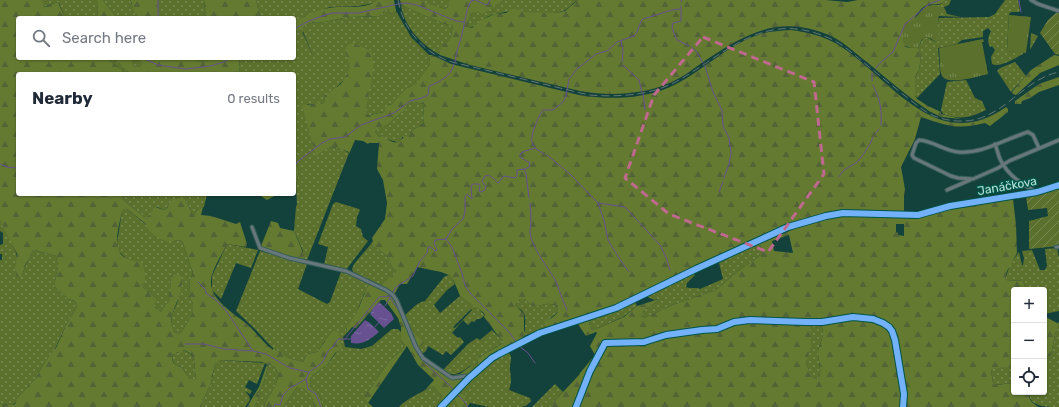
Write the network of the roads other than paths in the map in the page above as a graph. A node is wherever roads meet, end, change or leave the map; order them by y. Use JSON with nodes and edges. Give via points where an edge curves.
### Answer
{"nodes":[{"id":1,"x":1031,"y":0,"type":"edge"},
{"id":2,"x":1059,"y":11,"type":"edge"},
{"id":3,"x":1059,"y":140,"type":"edge"},
{"id":4,"x":995,"y":144,"type":"junction"},
{"id":5,"x":1039,"y":148,"type":"junction"},
{"id":6,"x":1004,"y":164,"type":"junction"},
{"id":7,"x":958,"y":178,"type":"junction"},
{"id":8,"x":971,"y":179,"type":"junction"},
{"id":9,"x":959,"y":184,"type":"junction"},
{"id":10,"x":1059,"y":185,"type":"edge"},
{"id":11,"x":947,"y":190,"type":"dead end"},
{"id":12,"x":1037,"y":192,"type":"junction"},
{"id":13,"x":252,"y":227,"type":"dead end"},
{"id":14,"x":469,"y":378,"type":"junction"},
{"id":15,"x":441,"y":407,"type":"edge"}],
"edges":[{"from":1,"to":2,"type":"street"},
{"from":3,"to":5,"type":"street"},
{"from":4,"to":5,"type":"street","via":[[1028,132],[1033,135]]},
{"from":4,"to":6,"type":"street"},
{"from":4,"to":7,"type":"street","via":[[974,151],[959,152],[922,140],[917,141],[912,152],[914,158]]},
{"from":5,"to":6,"type":"street"},
{"from":6,"to":8,"type":"street"},
{"from":6,"to":12,"type":"street","via":[[1017,180]]},
{"from":7,"to":8,"type":"street"},
{"from":7,"to":9,"type":"street"},
{"from":8,"to":9,"type":"street"},
{"from":9,"to":11,"type":"street"},
{"from":10,"to":12,"type":"street","name":"Janáčkova"},
{"from":12,"to":14,"type":"street","name":"Janáčkova","via":[[958,205],[913,216],[843,213],[795,225],[616,308],[536,335],[492,358]]},
{"from":13,"to":14,"type":"street","via":[[260,248],[289,258],[346,271],[386,290],[397,301],[423,358],[452,378]]},
{"from":14,"to":15,"type":"street","name":"Janáčkova"}]}
